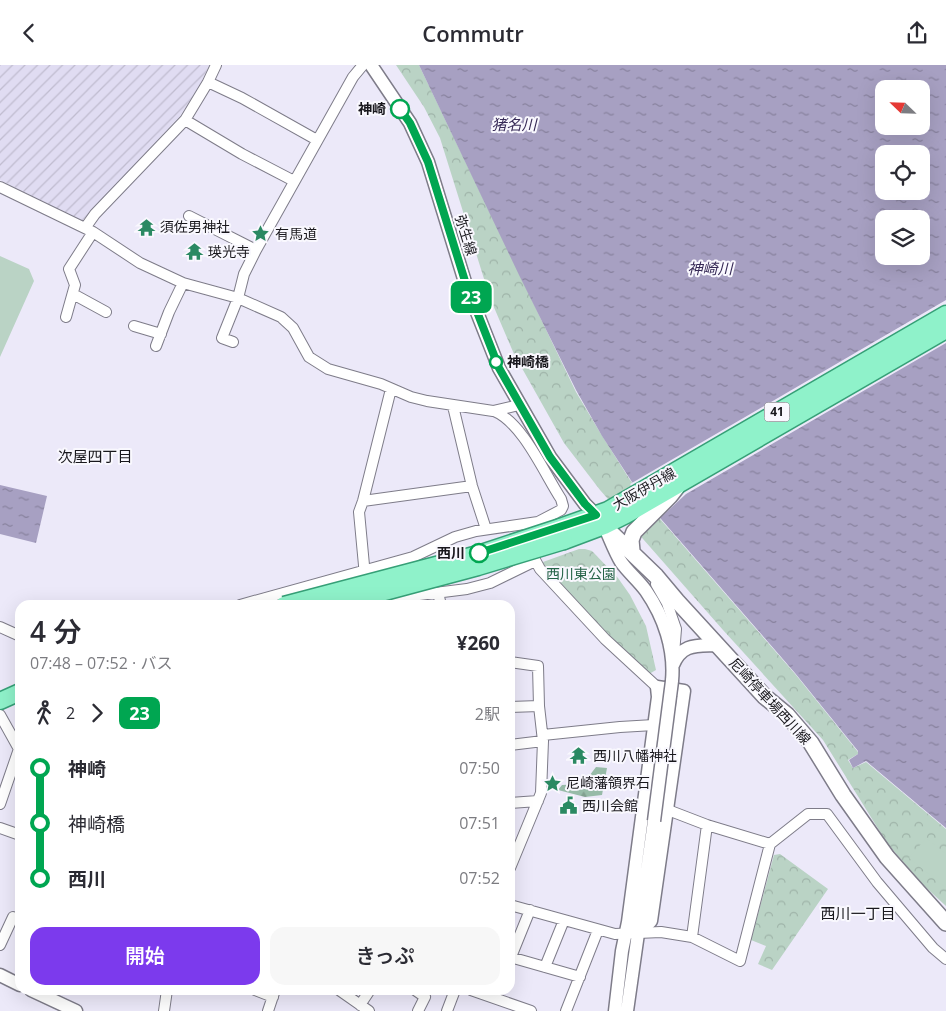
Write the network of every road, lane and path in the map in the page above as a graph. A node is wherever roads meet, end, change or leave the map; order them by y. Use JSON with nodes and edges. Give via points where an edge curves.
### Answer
{"nodes":[{"id":1,"x":216,"y":65,"type":"edge"},
{"id":2,"x":363,"y":65,"type":"edge"},
{"id":3,"x":371,"y":65,"type":"edge"},
{"id":4,"x":208,"y":82,"type":"junction"},
{"id":5,"x":185,"y":120,"type":"junction"},
{"id":6,"x":317,"y":139,"type":"junction"},
{"id":7,"x":294,"y":181,"type":"junction"},
{"id":8,"x":0,"y":187,"type":"edge"},
{"id":9,"x":189,"y":216,"type":"dead end"},
{"id":10,"x":89,"y":230,"type":"junction"},
{"id":11,"x":256,"y":250,"type":"junction"},
{"id":12,"x":183,"y":283,"type":"junction"},
{"id":13,"x":72,"y":294,"type":"junction"},
{"id":14,"x":238,"y":298,"type":"junction"},
{"id":15,"x":106,"y":312,"type":"dead end"},
{"id":16,"x":946,"y":314,"type":"edge"},
{"id":17,"x":66,"y":317,"type":"dead end"},
{"id":18,"x":134,"y":326,"type":"dead end"},
{"id":19,"x":946,"y":331,"type":"edge"},
{"id":20,"x":161,"y":334,"type":"junction"},
{"id":21,"x":233,"y":342,"type":"dead end"},
{"id":22,"x":156,"y":346,"type":"dead end"},
{"id":23,"x":391,"y":389,"type":"junction"},
{"id":24,"x":519,"y":405,"type":"junction"},
{"id":25,"x":453,"y":406,"type":"junction"},
{"id":26,"x":493,"y":411,"type":"junction"},
{"id":27,"x":472,"y":485,"type":"junction"},
{"id":28,"x":677,"y":487,"type":"junction"},
{"id":29,"x":363,"y":501,"type":"junction"},
{"id":30,"x":606,"y":517,"type":"junction"},
{"id":31,"x":524,"y":525,"type":"junction"},
{"id":32,"x":486,"y":529,"type":"junction"},
{"id":33,"x":562,"y":534,"type":"junction"},
{"id":34,"x":634,"y":548,"type":"junction"},
{"id":35,"x":535,"y":561,"type":"junction"},
{"id":36,"x":365,"y":570,"type":"junction"},
{"id":37,"x":438,"y":593,"type":"junction"},
{"id":38,"x":258,"y":600,"type":"edge"},
{"id":39,"x":303,"y":600,"type":"edge"},
{"id":40,"x":355,"y":600,"type":"edge"},
{"id":41,"x":368,"y":600,"type":"edge"},
{"id":42,"x":400,"y":600,"type":"edge"},
{"id":43,"x":440,"y":600,"type":"edge"},
{"id":44,"x":0,"y":627,"type":"edge"},
{"id":45,"x":15,"y":634,"type":"edge"},
{"id":46,"x":717,"y":645,"type":"junction"},
{"id":47,"x":515,"y":663,"type":"edge"},
{"id":48,"x":673,"y":665,"type":"junction"},
{"id":49,"x":657,"y":687,"type":"junction"},
{"id":50,"x":15,"y":694,"type":"edge"},
{"id":51,"x":0,"y":701,"type":"edge"},
{"id":52,"x":515,"y":707,"type":"edge"},
{"id":53,"x":539,"y":707,"type":"junction"},
{"id":54,"x":0,"y":715,"type":"edge"},
{"id":55,"x":654,"y":725,"type":"junction"},
{"id":56,"x":543,"y":738,"type":"junction"},
{"id":57,"x":15,"y":740,"type":"edge"},
{"id":58,"x":515,"y":744,"type":"edge"},
{"id":59,"x":15,"y":763,"type":"edge"},
{"id":60,"x":538,"y":801,"type":"junction"},
{"id":61,"x":515,"y":803,"type":"edge"},
{"id":62,"x":0,"y":804,"type":"edge"},
{"id":63,"x":668,"y":809,"type":"junction"},
{"id":64,"x":707,"y":825,"type":"junction"},
{"id":65,"x":0,"y":828,"type":"edge"},
{"id":66,"x":15,"y":832,"type":"edge"},
{"id":67,"x":770,"y":844,"type":"junction"},
{"id":68,"x":515,"y":856,"type":"edge"},
{"id":69,"x":515,"y":906,"type":"edge"},
{"id":70,"x":530,"y":910,"type":"junction"},
{"id":71,"x":15,"y":918,"type":"edge"},
{"id":72,"x":564,"y":920,"type":"junction"},
{"id":73,"x":946,"y":923,"type":"edge"},
{"id":74,"x":627,"y":928,"type":"junction"},
{"id":75,"x":598,"y":930,"type":"junction"},
{"id":76,"x":639,"y":933,"type":"junction"},
{"id":77,"x":692,"y":937,"type":"junction"},
{"id":78,"x":0,"y":945,"type":"edge"},
{"id":79,"x":515,"y":945,"type":"edge"},
{"id":80,"x":515,"y":958,"type":"edge"},
{"id":81,"x":946,"y":959,"type":"edge"},
{"id":82,"x":545,"y":967,"type":"junction"},
{"id":83,"x":0,"y":975,"type":"edge"},
{"id":84,"x":580,"y":977,"type":"junction"},
{"id":85,"x":15,"y":982,"type":"edge"},
{"id":86,"x":42,"y":995,"type":"edge"},
{"id":87,"x":166,"y":995,"type":"edge"},
{"id":88,"x":273,"y":995,"type":"edge"},
{"id":89,"x":346,"y":995,"type":"edge"},
{"id":90,"x":369,"y":995,"type":"edge"},
{"id":91,"x":422,"y":995,"type":"edge"},
{"id":92,"x":453,"y":995,"type":"edge"},
{"id":93,"x":485,"y":995,"type":"edge"},
{"id":94,"x":365,"y":1008,"type":"edge"},
{"id":95,"x":76,"y":1011,"type":"edge"},
{"id":96,"x":164,"y":1011,"type":"edge"},
{"id":97,"x":268,"y":1011,"type":"edge"},
{"id":98,"x":418,"y":1011,"type":"edge"},
{"id":99,"x":447,"y":1011,"type":"edge"},
{"id":100,"x":531,"y":1011,"type":"edge"},
{"id":101,"x":566,"y":1011,"type":"edge"},
{"id":102,"x":615,"y":1011,"type":"edge"},
{"id":103,"x":627,"y":1011,"type":"edge"}],
"edges":[{"from":1,"to":4,"type":"street"},
{"from":2,"to":6,"type":"street"},
{"from":3,"to":24,"type":"street","name":"弥生線","via":[[410,123],[428,162],[484,333]]},
{"from":4,"to":5,"type":"street"},
{"from":4,"to":6,"type":"street"},
{"from":5,"to":7,"type":"street"},
{"from":5,"to":10,"type":"street","via":[[95,214]]},
{"from":6,"to":7,"type":"street"},
{"from":7,"to":11,"type":"street"},
{"from":8,"to":10,"type":"street"},
{"from":9,"to":11,"type":"street"},
{"from":10,"to":12,"type":"street","via":[[140,263]]},
{"from":10,"to":13,"type":"street","via":[[70,269],[75,285]]},
{"from":11,"to":14,"type":"street","via":[[244,274]]},
{"from":12,"to":14,"type":"street"},
{"from":12,"to":20,"type":"street"},
{"from":13,"to":15,"type":"street"},
{"from":13,"to":17,"type":"street"},
{"from":14,"to":21,"type":"street","via":[[219,337]]},
{"from":14,"to":23,"type":"street","via":[[284,319],[310,357],[328,369]]},
{"from":16,"to":30,"type":"main road","name":"大阪伊丹線","number":"41"},
{"from":18,"to":20,"type":"street"},
{"from":19,"to":28,"type":"main road","name":"大阪伊丹線","number":"41"},
{"from":20,"to":22,"type":"street"},
{"from":23,"to":25,"type":"street","via":[[417,399]]},
{"from":23,"to":29,"type":"street"},
{"from":24,"to":26,"type":"street"},
{"from":24,"to":30,"type":"street","name":"弥生線","via":[[550,457],[585,504]]},
{"from":25,"to":26,"type":"street"},
{"from":25,"to":27,"type":"street"},
{"from":26,"to":31,"type":"street","via":[[503,415],[515,427],[563,504],[561,510]]},
{"from":27,"to":29,"type":"street"},
{"from":27,"to":32,"type":"street"},
{"from":28,"to":30,"type":"main road","name":"大阪伊丹線","number":"41"},
{"from":28,"to":34,"type":"main road","via":[[638,527]]},
{"from":29,"to":36,"type":"street","via":[[358,512]]},
{"from":30,"to":33,"type":"main road","name":"大阪伊丹線","number":"41"},
{"from":30,"to":34,"type":"main road","name":"尼崎停車場西川線"},
{"from":30,"to":48,"type":"street","name":"弥生線","via":[[622,563],[646,591],[659,613]]},
{"from":31,"to":32,"type":"street"},
{"from":31,"to":35,"type":"street"},
{"from":32,"to":36,"type":"street","via":[[455,537],[413,557]]},
{"from":33,"to":39,"type":"main road","name":"大阪伊丹線","number":"41","bridge":true},
{"from":33,"to":40,"type":"main road","name":"大阪伊丹線","number":"41","bridge":true,"via":[[478,567]]},
{"from":34,"to":46,"type":"main road","name":"尼崎停車場西川線"},
{"from":34,"to":48,"type":"street","via":[[663,597],[676,629]]},
{"from":35,"to":37,"type":"street","via":[[496,581]]},
{"from":35,"to":49,"type":"street","via":[[594,627]]},
{"from":36,"to":38,"type":"street"},
{"from":36,"to":41,"type":"street"},
{"from":37,"to":42,"type":"street"},
{"from":37,"to":43,"type":"street"},
{"from":44,"to":45,"type":"street"},
{"from":46,"to":48,"type":"street","via":[[689,647],[679,653]]},
{"from":46,"to":73,"type":"main road","name":"尼崎停車場西川線","via":[[811,743],[887,857]]},
{"from":47,"to":53,"type":"street","via":[[538,666]]},
{"from":48,"to":76,"type":"street","name":"弥生線","bridge":true},
{"from":49,"to":55,"type":"street"},
{"from":49,"to":63,"type":"street","via":[[684,691]]},
{"from":50,"to":51,"type":"main road"},
{"from":52,"to":53,"type":"street"},
{"from":53,"to":56,"type":"street"},
{"from":54,"to":57,"type":"street"},
{"from":55,"to":56,"type":"street"},
{"from":55,"to":74,"type":"street"},
{"from":56,"to":58,"type":"street"},
{"from":56,"to":60,"type":"street"},
{"from":59,"to":62,"type":"street"},
{"from":60,"to":61,"type":"street"},
{"from":60,"to":68,"type":"street"},
{"from":63,"to":64,"type":"street"},
{"from":63,"to":76,"type":"street","via":[[651,921]]},
{"from":64,"to":67,"type":"street"},
{"from":64,"to":77,"type":"street"},
{"from":65,"to":66,"type":"street"},
{"from":67,"to":77,"type":"street","via":[[740,961]]},
{"from":67,"to":81,"type":"street","via":[[808,814],[827,814],[877,882]]},
{"from":69,"to":70,"type":"street"},
{"from":70,"to":72,"type":"street"},
{"from":70,"to":79,"type":"street"},
{"from":71,"to":78,"type":"street"},
{"from":72,"to":75,"type":"street"},
{"from":72,"to":82,"type":"street"},
{"from":74,"to":75,"type":"street","via":[[615,934]]},
{"from":74,"to":76,"type":"street"},
{"from":74,"to":102,"type":"street"},
{"from":75,"to":84,"type":"street"},
{"from":76,"to":77,"type":"street"},
{"from":76,"to":103,"type":"street","name":"弥生線"},
{"from":80,"to":82,"type":"street"},
{"from":82,"to":84,"type":"street"},
{"from":83,"to":85,"type":"street"},
{"from":84,"to":101,"type":"street"},
{"from":86,"to":95,"type":"street"},
{"from":87,"to":96,"type":"street"},
{"from":88,"to":97,"type":"street"},
{"from":89,"to":94,"type":"street"},
{"from":90,"to":94,"type":"street"},
{"from":91,"to":98,"type":"street","via":[[425,997]]},
{"from":92,"to":99,"type":"street"},
{"from":93,"to":100,"type":"street"}]}
